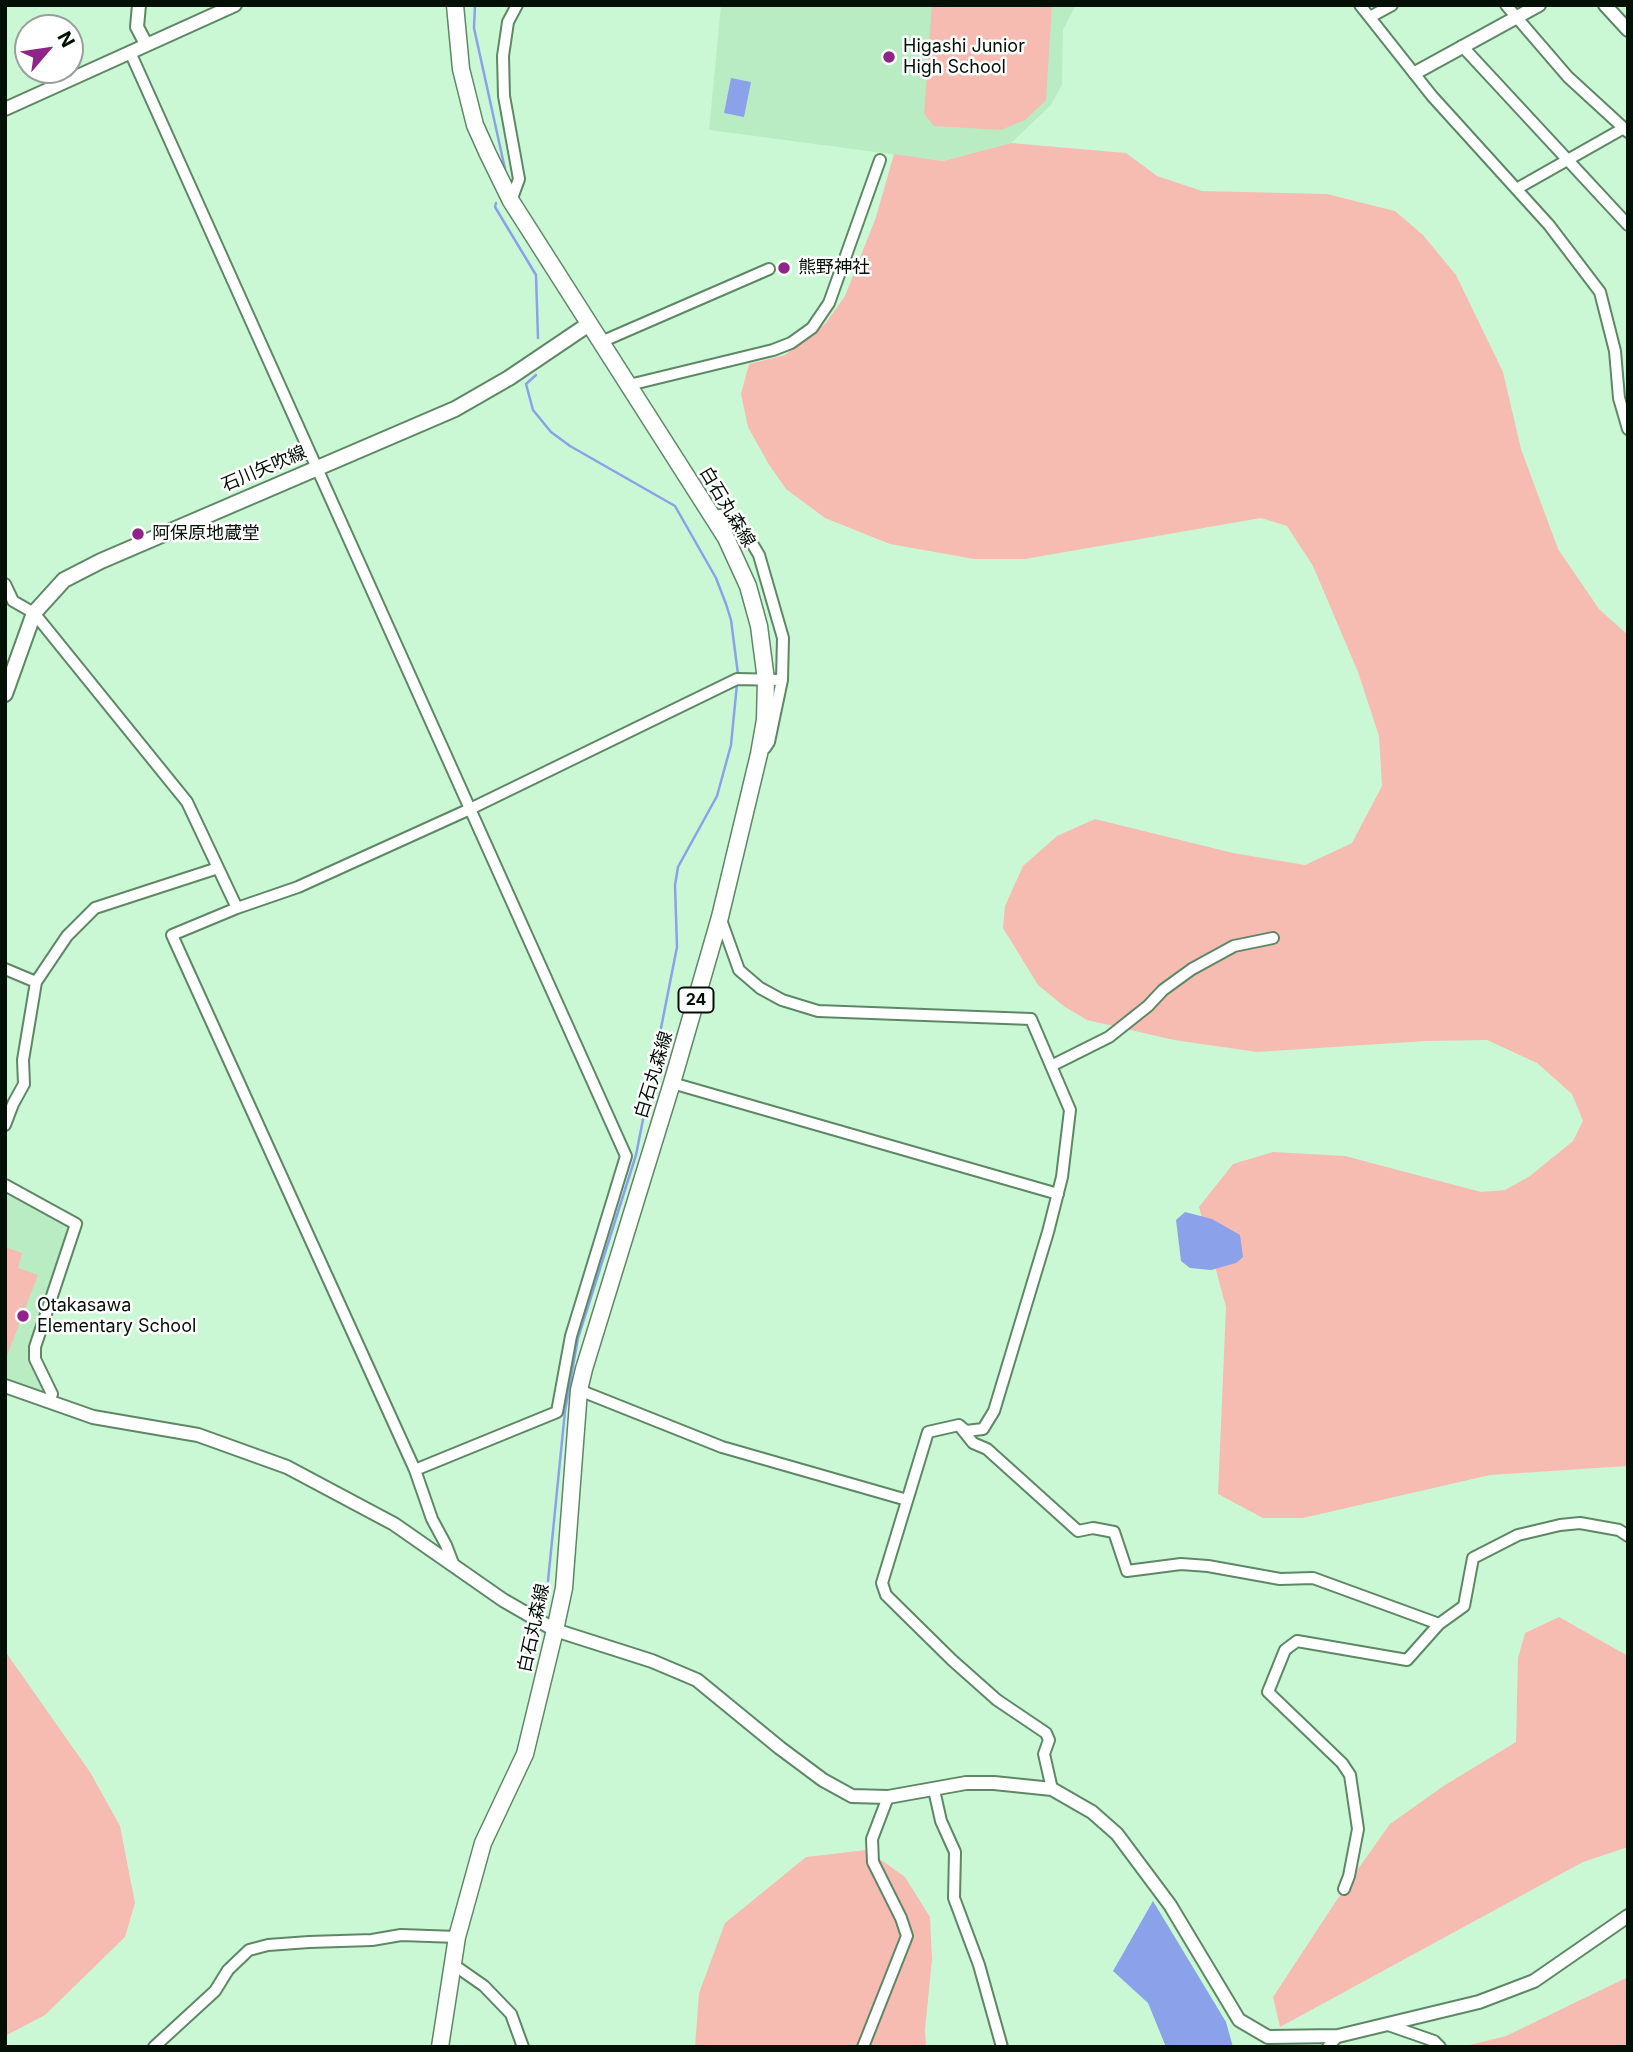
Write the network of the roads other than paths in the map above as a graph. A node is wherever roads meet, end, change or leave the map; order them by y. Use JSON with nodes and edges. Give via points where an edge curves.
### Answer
{"nodes":[{"id":1,"x":139,"y":5,"type":"edge"},
{"id":2,"x":235,"y":5,"type":"edge"},
{"id":3,"x":455,"y":5,"type":"edge"},
{"id":4,"x":517,"y":5,"type":"edge"},
{"id":5,"x":1360,"y":5,"type":"edge"},
{"id":6,"x":1392,"y":5,"type":"edge"},
{"id":7,"x":1506,"y":5,"type":"edge"},
{"id":8,"x":1539,"y":5,"type":"edge"},
{"id":9,"x":1605,"y":5,"type":"edge"},
{"id":10,"x":1370,"y":17,"type":"junction"},
{"id":11,"x":1515,"y":17,"type":"junction"},
{"id":12,"x":1628,"y":30,"type":"edge"},
{"id":13,"x":146,"y":44,"type":"junction"},
{"id":14,"x":1462,"y":46,"type":"junction"},
{"id":15,"x":130,"y":52,"type":"junction"},
{"id":16,"x":1415,"y":73,"type":"junction"},
{"id":17,"x":5,"y":110,"type":"edge"},
{"id":18,"x":1626,"y":130,"type":"edge"},
{"id":19,"x":880,"y":160,"type":"dead end"},
{"id":20,"x":1568,"y":161,"type":"junction"},
{"id":21,"x":1518,"y":188,"type":"junction"},
{"id":22,"x":511,"y":201,"type":"junction"},
{"id":23,"x":1628,"y":225,"type":"edge"},
{"id":24,"x":769,"y":269,"type":"dead end"},
{"id":25,"x":589,"y":324,"type":"junction"},
{"id":26,"x":601,"y":342,"type":"junction"},
{"id":27,"x":1628,"y":350,"type":"edge"},
{"id":28,"x":1615,"y":351,"type":"junction"},
{"id":29,"x":629,"y":385,"type":"junction"},
{"id":30,"x":1628,"y":429,"type":"edge"},
{"id":31,"x":316,"y":468,"type":"junction"},
{"id":32,"x":5,"y":584,"type":"edge"},
{"id":33,"x":9,"y":602,"type":"edge"},
{"id":34,"x":34,"y":613,"type":"junction"},
{"id":35,"x":774,"y":680,"type":"junction"},
{"id":36,"x":5,"y":694,"type":"edge"},
{"id":37,"x":470,"y":809,"type":"junction"},
{"id":38,"x":218,"y":868,"type":"junction"},
{"id":39,"x":237,"y":908,"type":"junction"},
{"id":40,"x":720,"y":917,"type":"junction"},
{"id":41,"x":1273,"y":938,"type":"dead end"},
{"id":42,"x":5,"y":969,"type":"edge"},
{"id":43,"x":36,"y":982,"type":"junction"},
{"id":44,"x":1051,"y":1066,"type":"junction"},
{"id":45,"x":672,"y":1083,"type":"junction"},
{"id":46,"x":5,"y":1125,"type":"edge"},
{"id":47,"x":5,"y":1185,"type":"edge"},
{"id":48,"x":1058,"y":1194,"type":"junction"},
{"id":49,"x":5,"y":1386,"type":"edge"},
{"id":50,"x":579,"y":1390,"type":"junction"},
{"id":51,"x":48,"y":1401,"type":"junction"},
{"id":52,"x":959,"y":1424,"type":"junction"},
{"id":53,"x":415,"y":1470,"type":"junction"},
{"id":54,"x":907,"y":1500,"type":"junction"},
{"id":55,"x":1628,"y":1536,"type":"edge"},
{"id":56,"x":454,"y":1566,"type":"junction"},
{"id":57,"x":1439,"y":1623,"type":"junction"},
{"id":58,"x":555,"y":1630,"type":"junction"},
{"id":59,"x":934,"y":1790,"type":"junction"},
{"id":60,"x":1052,"y":1790,"type":"junction"},
{"id":61,"x":888,"y":1797,"type":"junction"},
{"id":62,"x":1344,"y":1889,"type":"dead end"},
{"id":63,"x":1628,"y":1916,"type":"edge"},
{"id":64,"x":457,"y":1937,"type":"junction"},
{"id":65,"x":454,"y":1965,"type":"junction"},
{"id":66,"x":1388,"y":2025,"type":"junction"},
{"id":67,"x":1338,"y":2036,"type":"junction"},
{"id":68,"x":154,"y":2047,"type":"edge"},
{"id":69,"x":440,"y":2047,"type":"edge"},
{"id":70,"x":523,"y":2047,"type":"edge"},
{"id":71,"x":863,"y":2047,"type":"edge"},
{"id":72,"x":1002,"y":2047,"type":"edge"},
{"id":73,"x":1328,"y":2047,"type":"edge"},
{"id":74,"x":1440,"y":2047,"type":"edge"}],
"edges":[{"from":1,"to":13,"type":"street","via":[[137,27]]},
{"from":2,"to":13,"type":"street"},
{"from":3,"to":22,"type":"main road","name":"白石丸森線","number":"24","via":[[467,97],[483,144]]},
{"from":4,"to":22,"type":"street","via":[[508,22],[503,56],[504,96],[519,179]]},
{"from":5,"to":10,"type":"street"},
{"from":6,"to":10,"type":"street"},
{"from":7,"to":11,"type":"street"},
{"from":8,"to":11,"type":"street"},
{"from":9,"to":12,"type":"street"},
{"from":10,"to":16,"type":"street"},
{"from":11,"to":14,"type":"street"},
{"from":11,"to":18,"type":"street","via":[[1568,77]]},
{"from":13,"to":15,"type":"street"},
{"from":14,"to":16,"type":"street"},
{"from":14,"to":20,"type":"street"},
{"from":15,"to":17,"type":"street"},
{"from":15,"to":31,"type":"street"},
{"from":16,"to":21,"type":"street"},
{"from":18,"to":20,"type":"street"},
{"from":19,"to":29,"type":"street","via":[[829,303],[813,328],[773,350]]},
{"from":20,"to":21,"type":"street"},
{"from":20,"to":23,"type":"street"},
{"from":21,"to":28,"type":"street","via":[[1600,292]]},
{"from":22,"to":25,"type":"main road","name":"白石丸森線","number":"24"},
{"from":24,"to":26,"type":"street"},
{"from":25,"to":26,"type":"main road","name":"白石丸森線","number":"24"},
{"from":25,"to":31,"type":"main road","name":"石川矢吹線","via":[[455,409]]},
{"from":26,"to":29,"type":"main road","name":"白石丸森線","number":"24"},
{"from":27,"to":28,"type":"street"},
{"from":28,"to":30,"type":"street","via":[[1619,398]]},
{"from":29,"to":35,"type":"main road","name":"白石丸森線","number":"24","via":[[714,518],[748,586]]},
{"from":31,"to":34,"type":"main road","name":"石川矢吹線","via":[[64,580]]},
{"from":31,"to":37,"type":"street"},
{"from":32,"to":33,"type":"street"},
{"from":33,"to":34,"type":"street"},
{"from":34,"to":36,"type":"main road","name":"石川矢吹線"},
{"from":34,"to":38,"type":"street","via":[[187,802]]},
{"from":35,"to":37,"type":"street","via":[[740,679]]},
{"from":35,"to":40,"type":"main road","name":"白石丸森線","number":"24"},
{"from":37,"to":39,"type":"street","via":[[298,887]]},
{"from":37,"to":53,"type":"street","via":[[626,1156],[571,1336],[557,1412]]},
{"from":38,"to":39,"type":"street"},
{"from":38,"to":43,"type":"street","via":[[95,908],[67,936]]},
{"from":39,"to":53,"type":"street","via":[[172,935]]},
{"from":40,"to":44,"type":"street","via":[[739,970],[782,1000],[817,1010],[1031,1019]]},
{"from":40,"to":45,"type":"main road","name":"白石丸森線","number":"24"},
{"from":41,"to":44,"type":"street","via":[[1234,946],[1192,969],[1109,1037]]},
{"from":42,"to":43,"type":"street"},
{"from":43,"to":46,"type":"street","via":[[23,1060],[24,1084]]},
{"from":44,"to":48,"type":"street","via":[[1070,1110]]},
{"from":45,"to":48,"type":"street"},
{"from":45,"to":50,"type":"main road","name":"白石丸森線","number":"24"},
{"from":47,"to":51,"type":"street","via":[[76,1224],[35,1348],[35,1359],[52,1394]]},
{"from":48,"to":52,"type":"street","via":[[993,1411],[983,1429],[966,1431]]},
{"from":49,"to":51,"type":"street"},
{"from":50,"to":54,"type":"street","via":[[722,1447]]},
{"from":50,"to":58,"type":"main road","name":"白石丸森線","number":"24","via":[[564,1588]]},
{"from":51,"to":56,"type":"street","via":[[93,1417],[198,1435],[287,1467],[394,1524]]},
{"from":52,"to":54,"type":"street","via":[[928,1432]]},
{"from":52,"to":57,"type":"street","via":[[973,1443],[987,1449],[1078,1531],[1114,1532],[1127,1571],[1181,1564],[1280,1579],[1313,1578]]},
{"from":53,"to":56,"type":"street"},
{"from":54,"to":60,"type":"street","via":[[883,1591],[988,1692],[1046,1733],[1049,1740],[1044,1754]]},
{"from":55,"to":57,"type":"street","via":[[1580,1523],[1504,1541],[1474,1558],[1465,1606]]},
{"from":56,"to":58,"type":"street"},
{"from":57,"to":62,"type":"street","via":[[1407,1660],[1297,1641],[1284,1650],[1268,1692],[1350,1775],[1358,1829]]},
{"from":58,"to":61,"type":"street","via":[[697,1680],[822,1780],[852,1796]]},
{"from":58,"to":64,"type":"main road","name":"白石丸森線","number":"24","via":[[526,1754],[483,1843]]},
{"from":59,"to":60,"type":"street","via":[[994,1783]]},
{"from":59,"to":61,"type":"street"},
{"from":59,"to":72,"type":"street","via":[[955,1852],[954,1898]]},
{"from":60,"to":67,"type":"street","via":[[1092,1812],[1124,1843],[1170,1905],[1239,2020],[1268,2038]]},
{"from":61,"to":71,"type":"street","via":[[872,1839],[873,1862],[907,1936]]},
{"from":63,"to":66,"type":"street","via":[[1534,1981],[1479,2002]]},
{"from":64,"to":65,"type":"main road","name":"白石丸森線","number":"24"},
{"from":64,"to":68,"type":"street","via":[[401,1936],[249,1950],[215,1991]]},
{"from":65,"to":69,"type":"main road","name":"白石丸森線","number":"24"},
{"from":65,"to":70,"type":"street","via":[[484,1986],[511,2014]]},
{"from":66,"to":67,"type":"street"},
{"from":66,"to":74,"type":"street"},
{"from":67,"to":73,"type":"street"}]}
